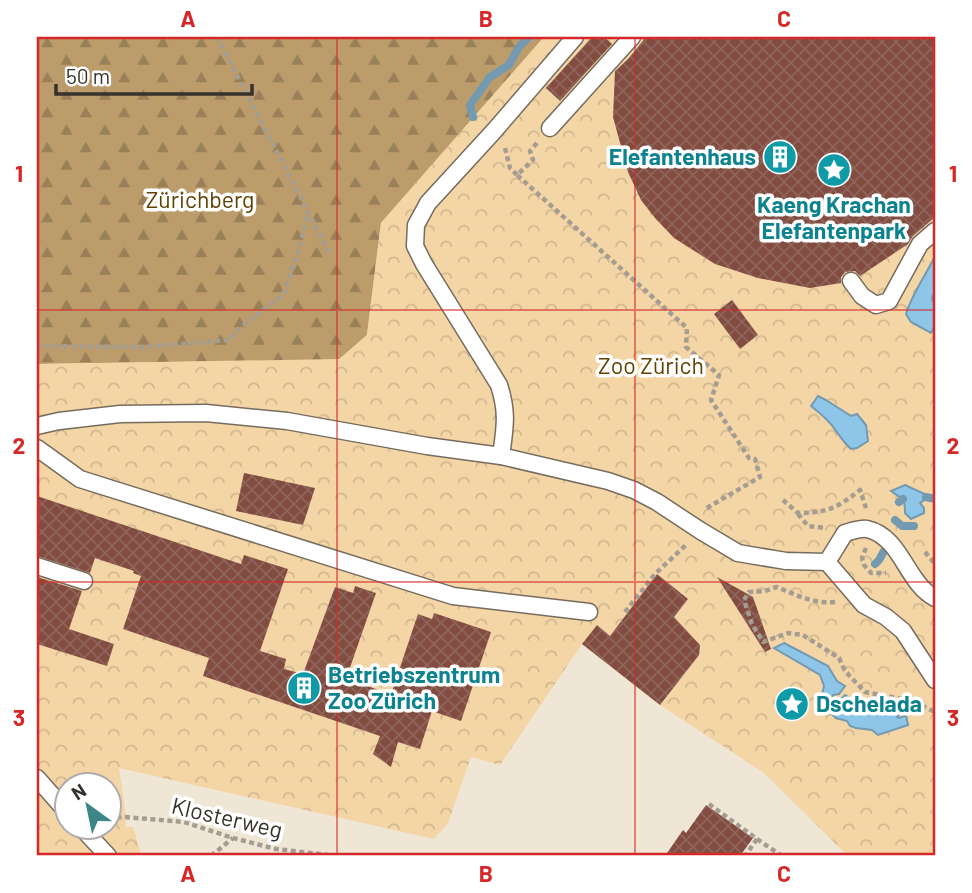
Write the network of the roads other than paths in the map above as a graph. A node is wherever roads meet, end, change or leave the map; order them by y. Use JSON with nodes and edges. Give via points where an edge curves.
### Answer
{"nodes":[{"id":1,"x":575,"y":37,"type":"edge"},
{"id":2,"x":632,"y":37,"type":"edge"},
{"id":3,"x":550,"y":128,"type":"dead end"},
{"id":4,"x":935,"y":231,"type":"edge"},
{"id":5,"x":851,"y":281,"type":"dead end"},
{"id":6,"x":37,"y":426,"type":"edge"},
{"id":7,"x":37,"y":448,"type":"edge"},
{"id":8,"x":501,"y":456,"type":"junction"},
{"id":9,"x":827,"y":562,"type":"junction"},
{"id":10,"x":37,"y":566,"type":"edge"},
{"id":11,"x":84,"y":582,"type":"dead end"},
{"id":12,"x":935,"y":598,"type":"edge"},
{"id":13,"x":589,"y":612,"type":"dead end"},
{"id":14,"x":935,"y":680,"type":"edge"},
{"id":15,"x":37,"y":778,"type":"edge"},
{"id":16,"x":52,"y":795,"type":"edge"},
{"id":17,"x":93,"y":840,"type":"edge"},
{"id":18,"x":108,"y":856,"type":"edge"}],
"edges":[{"from":1,"to":8,"type":"lane","via":[[428,203],[416,225],[415,246],[424,264],[499,385],[505,404]]},
{"from":2,"to":3,"type":"lane"},
{"from":4,"to":5,"type":"lane","via":[[920,244],[889,301],[876,304],[862,296]]},
{"from":6,"to":8,"type":"lane","via":[[120,414],[206,413],[287,421]]},
{"from":7,"to":13,"type":"lane","via":[[80,479],[453,596]]},
{"from":8,"to":9,"type":"lane","via":[[634,490],[738,553]]},
{"from":9,"to":12,"type":"lane","via":[[845,533],[866,528],[892,544],[920,587]]},
{"from":9,"to":14,"type":"lane","via":[[864,605],[903,631]]},
{"from":10,"to":11,"type":"lane"},
{"from":15,"to":16,"type":"lane"},
{"from":17,"to":18,"type":"lane"}]}
